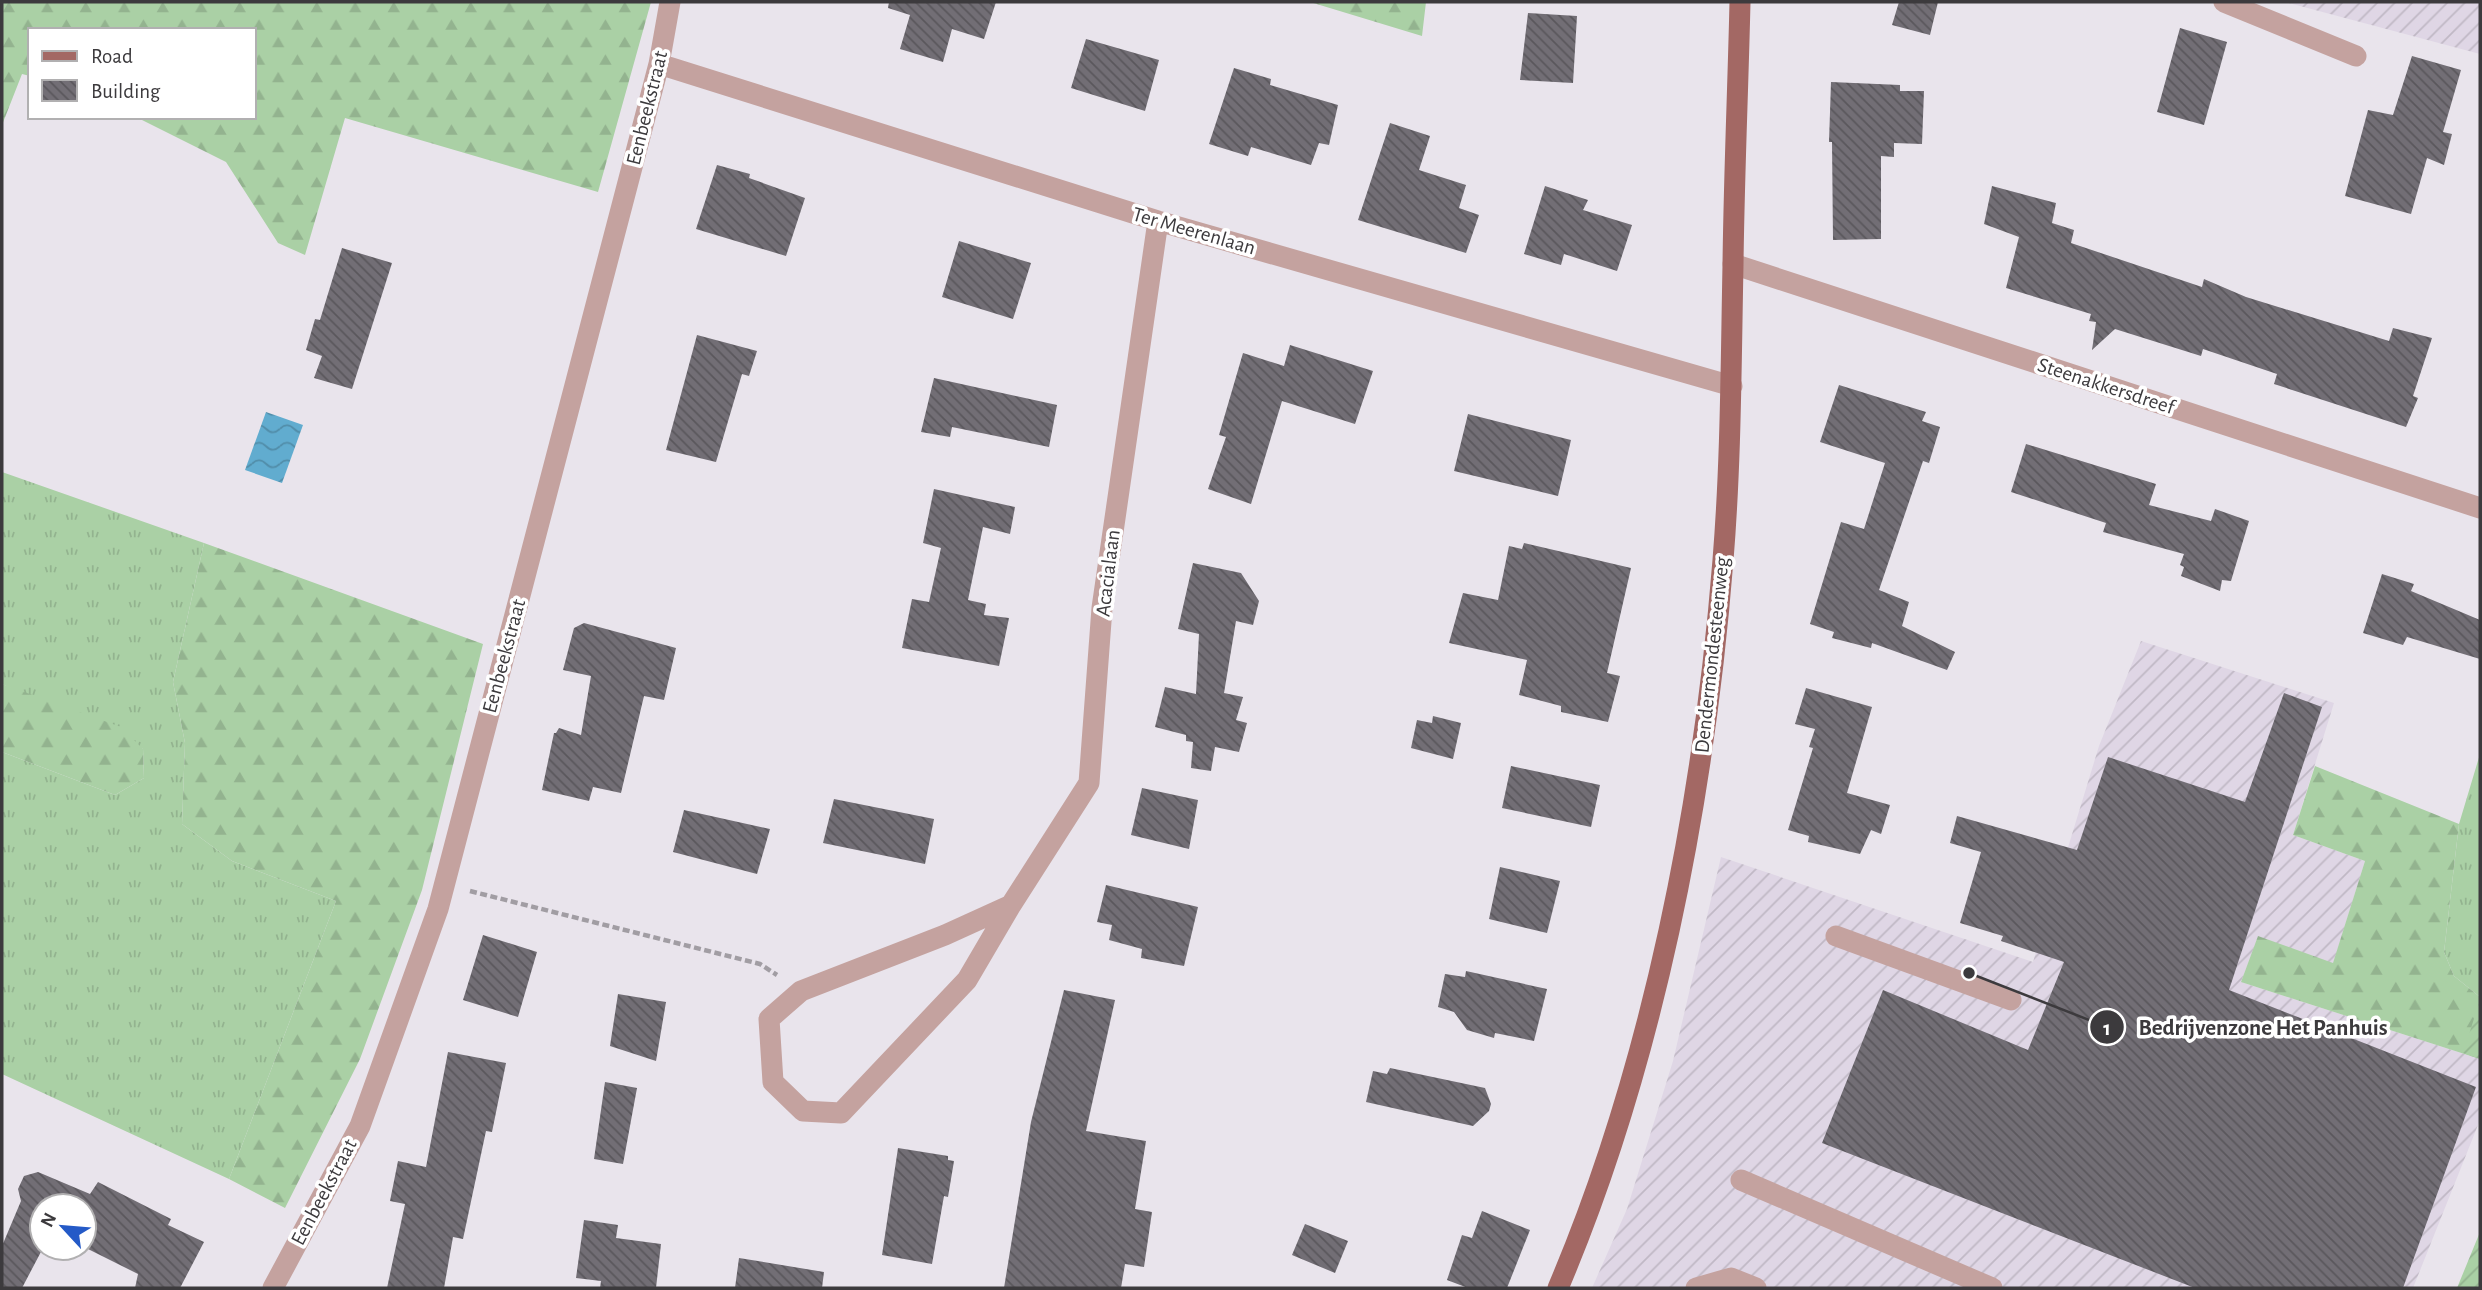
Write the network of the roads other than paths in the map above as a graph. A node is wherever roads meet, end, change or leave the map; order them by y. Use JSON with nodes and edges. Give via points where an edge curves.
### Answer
{"nodes":[{"id":1,"x":670,"y":2,"type":"edge"},
{"id":2,"x":1740,"y":2,"type":"edge"},
{"id":3,"x":2224,"y":2,"type":"edge"},
{"id":4,"x":2356,"y":56,"type":"dead end"},
{"id":5,"x":659,"y":64,"type":"junction"},
{"id":6,"x":1158,"y":221,"type":"junction"},
{"id":7,"x":1733,"y":264,"type":"junction"},
{"id":8,"x":1732,"y":386,"type":"junction"},
{"id":9,"x":2480,"y":508,"type":"edge"},
{"id":10,"x":1011,"y":905,"type":"junction"},
{"id":11,"x":1836,"y":936,"type":"dead end"},
{"id":12,"x":2011,"y":1000,"type":"dead end"},
{"id":13,"x":1741,"y":1180,"type":"dead end"},
{"id":14,"x":273,"y":1288,"type":"edge"},
{"id":15,"x":1558,"y":1288,"type":"edge"},
{"id":16,"x":1696,"y":1288,"type":"edge"},
{"id":17,"x":1756,"y":1288,"type":"edge"},
{"id":18,"x":1992,"y":1288,"type":"edge"}],
"edges":[{"from":1,"to":5,"type":"street","name":"Eenbeekstraat"},
{"from":2,"to":7,"type":"main road","name":"Dendermondesteenweg"},
{"from":3,"to":4,"type":"street"},
{"from":5,"to":6,"type":"street","name":"Ter Meerenlaan"},
{"from":5,"to":14,"type":"street","name":"Eenbeekstraat","via":[[444,884],[360,1126]]},
{"from":6,"to":8,"type":"street","name":"Ter Meerenlaan"},
{"from":6,"to":10,"type":"street","name":"Acacialaan","via":[[1102,608],[1089,783]]},
{"from":7,"to":8,"type":"main road","name":"Dendermondesteenweg"},
{"from":7,"to":9,"type":"street","name":"Steenakkersdreef"},
{"from":8,"to":15,"type":"main road","name":"Dendermondesteenweg","via":[[1712,682],[1686,844],[1634,1067]]},
{"from":10,"to":10,"type":"street","name":"Acacialaan","via":[[802,991],[769,1019],[773,1083],[803,1111],[841,1113],[967,980]]},
{"from":11,"to":12,"type":"street"},
{"from":13,"to":18,"type":"street"},
{"from":16,"to":17,"type":"street","via":[[1731,1278]]}]}
